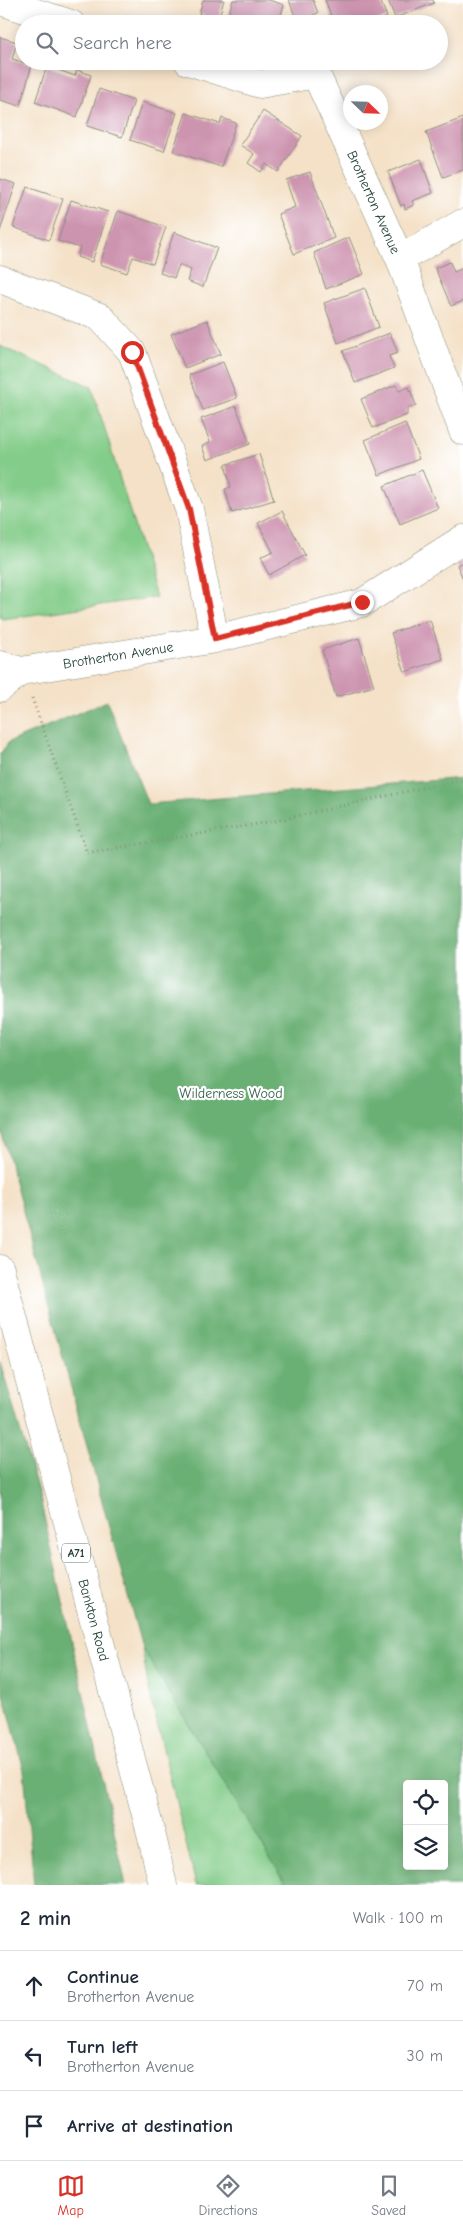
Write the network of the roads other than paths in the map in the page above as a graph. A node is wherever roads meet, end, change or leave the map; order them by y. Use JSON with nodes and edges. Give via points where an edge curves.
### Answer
{"nodes":[{"id":1,"x":0,"y":1,"type":"edge"},
{"id":2,"x":43,"y":15,"type":"edge"},
{"id":3,"x":216,"y":70,"type":"edge"},
{"id":4,"x":463,"y":223,"type":"edge"},
{"id":5,"x":400,"y":259,"type":"junction"},
{"id":6,"x":0,"y":279,"type":"edge"},
{"id":7,"x":463,"y":432,"type":"edge"},
{"id":8,"x":463,"y":539,"type":"edge"},
{"id":9,"x":215,"y":639,"type":"junction"},
{"id":10,"x":11,"y":668,"type":"edge"},
{"id":11,"x":0,"y":688,"type":"edge"},
{"id":12,"x":0,"y":1269,"type":"edge"},
{"id":13,"x":163,"y":1885,"type":"edge"}],
"edges":[{"from":1,"to":2,"type":"street"},
{"from":3,"to":5,"type":"street","name":"Brotherton Avenue","via":[[260,84],[316,74]]},
{"from":4,"to":5,"type":"street","name":"Brotherton Avenue"},
{"from":5,"to":7,"type":"street","name":"Brotherton Avenue"},
{"from":6,"to":9,"type":"street","via":[[100,317],[132,352],[189,509]]},
{"from":8,"to":9,"type":"street","name":"Brotherton Avenue","via":[[362,602]]},
{"from":9,"to":10,"type":"street","name":"Brotherton Avenue"},
{"from":10,"to":11,"type":"street","name":"Brotherton Avenue"},
{"from":12,"to":13,"type":"street","name":"Bankton Road","number":"A71"}]}
